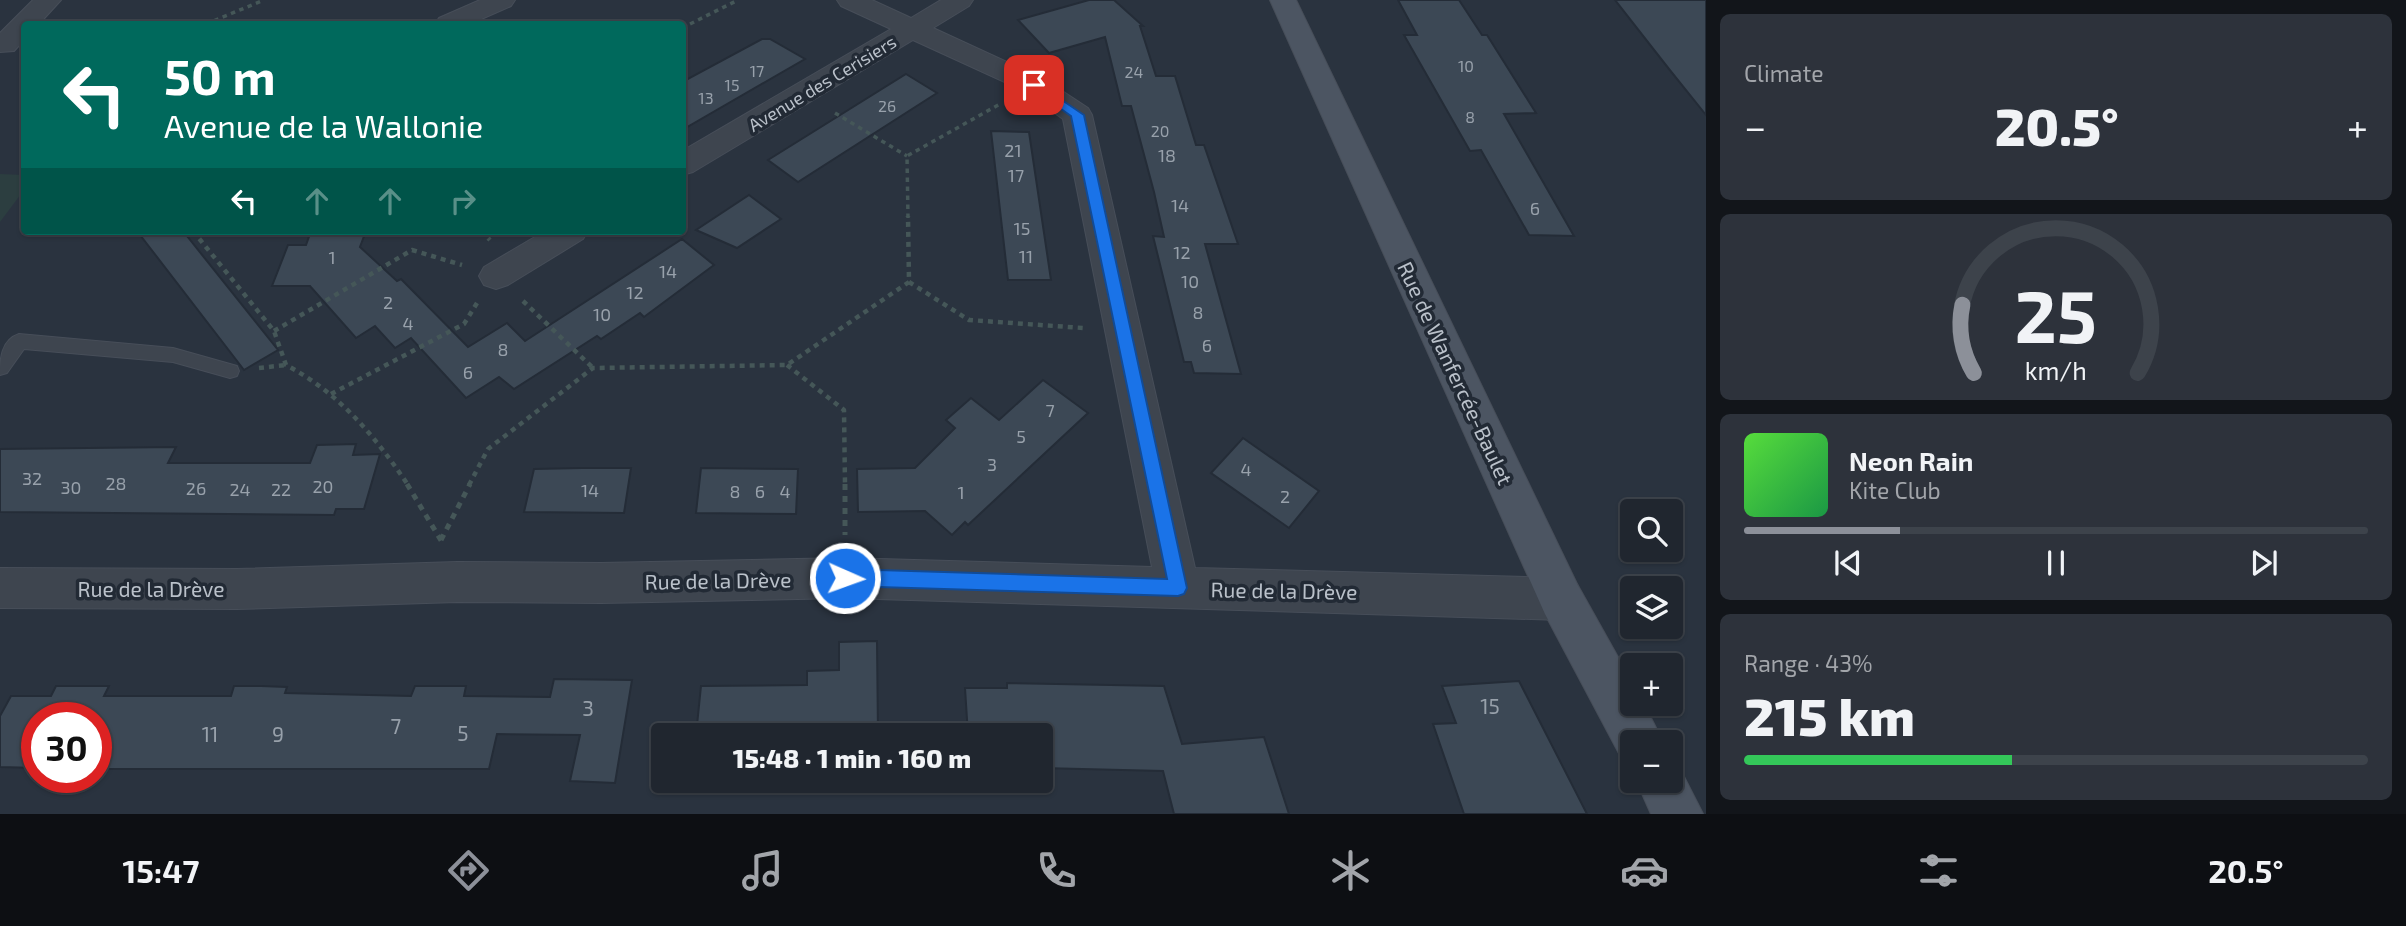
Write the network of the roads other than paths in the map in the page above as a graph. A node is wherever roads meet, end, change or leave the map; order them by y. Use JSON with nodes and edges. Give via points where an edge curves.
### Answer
{"nodes":[{"id":1,"x":48,"y":0,"type":"edge"},
{"id":2,"x":502,"y":0,"type":"edge"},
{"id":3,"x":850,"y":0,"type":"edge"},
{"id":4,"x":960,"y":0,"type":"edge"},
{"id":5,"x":1283,"y":0,"type":"edge"},
{"id":6,"x":27,"y":21,"type":"edge"},
{"id":7,"x":456,"y":21,"type":"edge"},
{"id":8,"x":21,"y":28,"type":"edge"},
{"id":9,"x":912,"y":29,"type":"junction"},
{"id":10,"x":4,"y":45,"type":"dead end"},
{"id":11,"x":686,"y":163,"type":"edge"},
{"id":12,"x":564,"y":235,"type":"edge"},
{"id":13,"x":496,"y":276,"type":"road end"},
{"id":14,"x":0,"y":368,"type":"edge"},
{"id":15,"x":230,"y":372,"type":"dead end"},
{"id":16,"x":0,"y":588,"type":"edge"},
{"id":17,"x":1178,"y":588,"type":"junction"},
{"id":18,"x":1561,"y":599,"type":"junction"},
{"id":19,"x":1632,"y":730,"type":"edge"},
{"id":20,"x":1667,"y":793,"type":"edge"},
{"id":21,"x":1678,"y":814,"type":"edge"}],
"edges":[{"from":1,"to":6,"type":"street"},
{"from":2,"to":7,"type":"street"},
{"from":3,"to":9,"type":"street"},
{"from":4,"to":9,"type":"street","name":"Avenue des Cerisiers"},
{"from":5,"to":18,"type":"main road","name":"Rue de Wanfercée-Baulet"},
{"from":8,"to":10,"type":"street"},
{"from":9,"to":11,"type":"street","name":"Avenue des Cerisiers"},
{"from":9,"to":17,"type":"street","via":[[1034,85],[1077,115]]},
{"from":12,"to":13,"type":"street"},
{"from":14,"to":15,"type":"lane","via":[[19,341],[173,355]]},
{"from":16,"to":17,"type":"street","name":"Rue de la Drève","via":[[237,589],[845,578]]},
{"from":17,"to":18,"type":"street","name":"Rue de la Drève"},
{"from":18,"to":19,"type":"main road","name":"Rue de Wanfercée-Baulet"},
{"from":20,"to":21,"type":"main road"}]}
